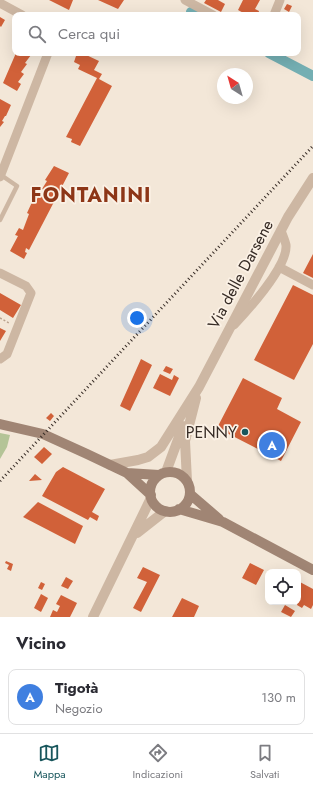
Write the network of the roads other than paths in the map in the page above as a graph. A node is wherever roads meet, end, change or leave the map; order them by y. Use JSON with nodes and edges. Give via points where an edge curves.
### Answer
{"nodes":[{"id":1,"x":185,"y":0,"type":"edge"},
{"id":2,"x":280,"y":0,"type":"edge"},
{"id":3,"x":0,"y":3,"type":"edge"},
{"id":4,"x":16,"y":12,"type":"edge"},
{"id":5,"x":207,"y":12,"type":"edge"},
{"id":6,"x":275,"y":12,"type":"edge"},
{"id":7,"x":47,"y":56,"type":"edge"},
{"id":8,"x":0,"y":176,"type":"edge"},
{"id":9,"x":313,"y":178,"type":"edge"},
{"id":10,"x":0,"y":220,"type":"edge"},
{"id":11,"x":281,"y":230,"type":"junction"},
{"id":12,"x":279,"y":267,"type":"junction"},
{"id":13,"x":0,"y":273,"type":"edge"},
{"id":14,"x":313,"y":285,"type":"edge"},
{"id":15,"x":226,"y":333,"type":"junction"},
{"id":16,"x":0,"y":359,"type":"edge"},
{"id":17,"x":199,"y":387,"type":"junction"},
{"id":18,"x":193,"y":407,"type":"junction"},
{"id":19,"x":0,"y":424,"type":"edge"},
{"id":20,"x":110,"y":465,"type":"junction"},
{"id":21,"x":127,"y":473,"type":"junction"},
{"id":22,"x":163,"y":474,"type":"junction"},
{"id":23,"x":187,"y":481,"type":"junction"},
{"id":24,"x":190,"y":494,"type":"junction"},
{"id":25,"x":151,"y":496,"type":"junction"},
{"id":26,"x":179,"y":509,"type":"junction"},
{"id":27,"x":165,"y":511,"type":"junction"},
{"id":28,"x":223,"y":522,"type":"junction"},
{"id":29,"x":134,"y":536,"type":"junction"},
{"id":30,"x":313,"y":570,"type":"edge"},
{"id":31,"x":93,"y":617,"type":"edge"}],
"edges":[{"from":1,"to":5,"type":"street"},
{"from":2,"to":6,"type":"street"},
{"from":3,"to":4,"type":"street"},
{"from":7,"to":8,"type":"street"},
{"from":8,"to":10,"type":"lane","via":[[17,186]]},
{"from":9,"to":11,"type":"street","name":"Via delle Darsene","via":[[300,195]]},
{"from":11,"to":12,"type":"street","via":[[286,245]]},
{"from":11,"to":15,"type":"street","name":"Via delle Darsene"},
{"from":12,"to":14,"type":"street"},
{"from":12,"to":15,"type":"street","via":[[253,304]]},
{"from":13,"to":16,"type":"street","via":[[26,286],[31,293],[7,354]]},
{"from":15,"to":17,"type":"street","name":"Via delle Darsene"},
{"from":17,"to":18,"type":"street","name":"Via delle Darsene"},
{"from":17,"to":20,"type":"street","name":"Via delle Darsene","via":[[161,447],[138,460]]},
{"from":18,"to":22,"type":"street","name":"Via delle Darsene"},
{"from":18,"to":23,"type":"street","name":"Via delle Darsene","via":[[185,441]]},
{"from":19,"to":20,"type":"main road","via":[[43,434]]},
{"from":20,"to":21,"type":"main road"},
{"from":21,"to":22,"type":"main road"},
{"from":21,"to":25,"type":"main road"},
{"from":22,"to":23,"type":"main road","via":[[178,473]]},
{"from":22,"to":25,"type":"main road","via":[[152,484]]},
{"from":23,"to":24,"type":"main road"},
{"from":24,"to":26,"type":"main road","via":[[184,506]]},
{"from":24,"to":28,"type":"main road"},
{"from":25,"to":27,"type":"main road","via":[[157,506]]},
{"from":25,"to":29,"type":"street"},
{"from":26,"to":27,"type":"main road"},
{"from":26,"to":28,"type":"main road"},
{"from":27,"to":29,"type":"street"},
{"from":28,"to":30,"type":"main road"},
{"from":29,"to":31,"type":"street"}]}
